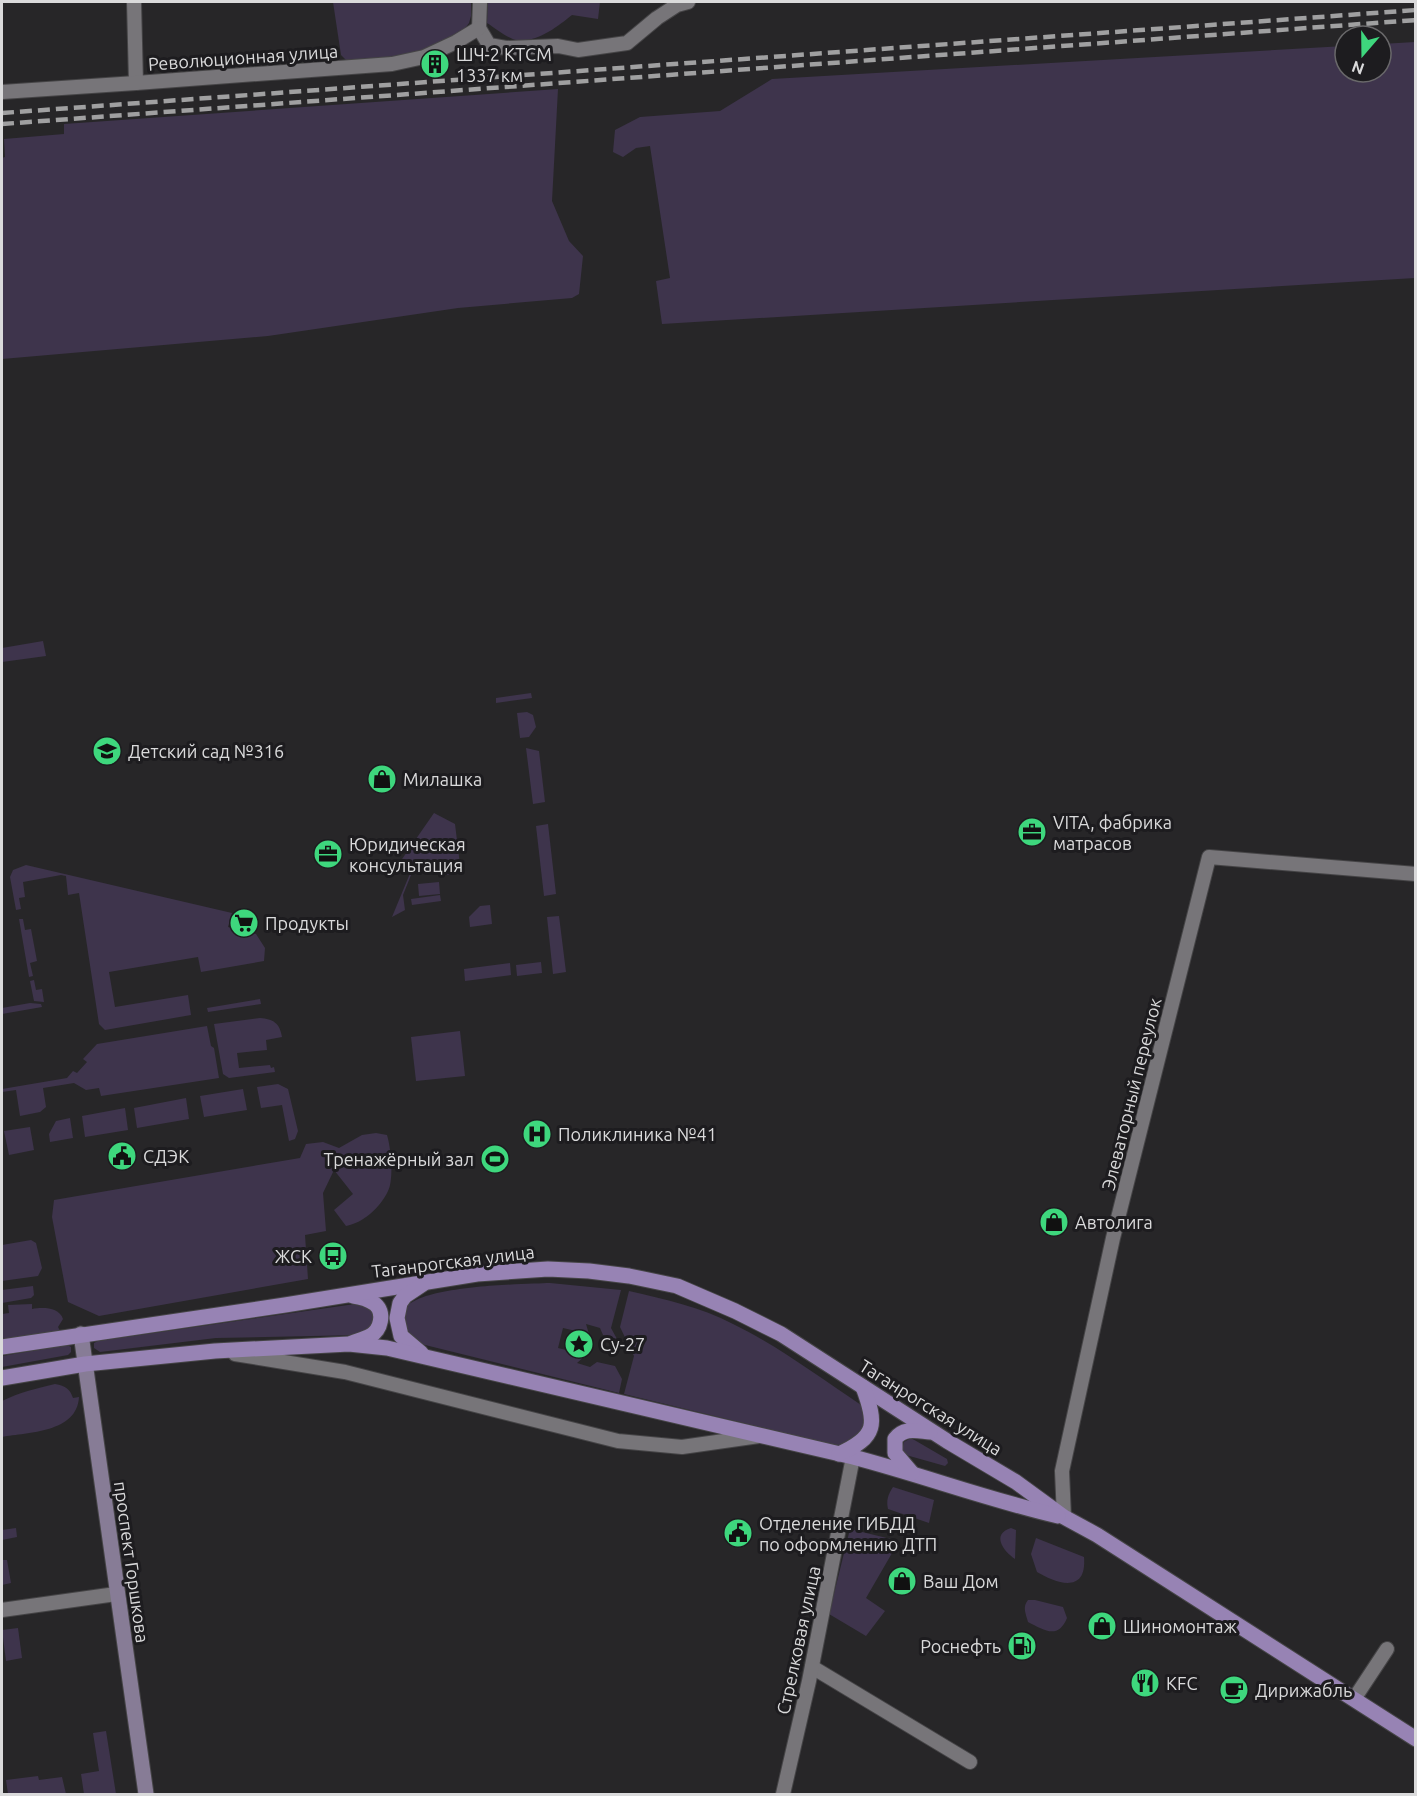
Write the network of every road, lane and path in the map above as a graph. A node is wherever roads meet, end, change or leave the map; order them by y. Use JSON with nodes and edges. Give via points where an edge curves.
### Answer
{"nodes":[{"id":1,"x":134,"y":2,"type":"edge"},
{"id":2,"x":480,"y":2,"type":"edge"},
{"id":3,"x":688,"y":2,"type":"edge"},
{"id":4,"x":479,"y":28,"type":"junction"},
{"id":5,"x":136,"y":84,"type":"junction"},
{"id":6,"x":2,"y":92,"type":"edge"},
{"id":7,"x":1416,"y":874,"type":"edge"},
{"id":8,"x":425,"y":1282,"type":"junction"},
{"id":9,"x":346,"y":1295,"type":"junction"},
{"id":10,"x":81,"y":1334,"type":"junction"},
{"id":11,"x":349,"y":1344,"type":"junction"},
{"id":12,"x":2,"y":1347,"type":"edge"},
{"id":13,"x":215,"y":1351,"type":"junction"},
{"id":14,"x":425,"y":1357,"type":"junction"},
{"id":15,"x":86,"y":1364,"type":"junction"},
{"id":16,"x":2,"y":1378,"type":"edge"},
{"id":17,"x":863,"y":1387,"type":"junction"},
{"id":18,"x":933,"y":1432,"type":"junction"},
{"id":19,"x":763,"y":1436,"type":"junction"},
{"id":20,"x":846,"y":1455,"type":"junction"},
{"id":21,"x":912,"y":1473,"type":"junction"},
{"id":22,"x":1064,"y":1517,"type":"junction"},
{"id":23,"x":116,"y":1594,"type":"junction"},
{"id":24,"x":2,"y":1610,"type":"edge"},
{"id":25,"x":1387,"y":1648,"type":"dead end"},
{"id":26,"x":812,"y":1667,"type":"junction"},
{"id":27,"x":1354,"y":1699,"type":"junction"},
{"id":28,"x":1416,"y":1739,"type":"edge"},
{"id":29,"x":970,"y":1762,"type":"dead end"},
{"id":30,"x":146,"y":1794,"type":"edge"},
{"id":31,"x":783,"y":1794,"type":"edge"}],
"edges":[{"from":1,"to":5,"type":"street"},
{"from":2,"to":4,"type":"street"},
{"from":3,"to":4,"type":"street","via":[[657,18],[627,43],[597,49],[489,45]]},
{"from":4,"to":5,"type":"street","name":"Революционная улица","via":[[423,57],[392,63]]},
{"from":5,"to":6,"type":"street","name":"Революционная улица"},
{"from":7,"to":22,"type":"street","name":"Элеваторный переулок","via":[[1209,857],[1113,1238],[1062,1471]]},
{"from":8,"to":9,"type":"main road","name":"Таганрогская улица"},
{"from":8,"to":14,"type":"main road","via":[[405,1296],[397,1318],[401,1336]]},
{"from":8,"to":17,"type":"main road","name":"Таганрогская улица","via":[[548,1269],[629,1276],[677,1286],[781,1334]]},
{"from":9,"to":10,"type":"main road","name":"Таганрогская улица"},
{"from":9,"to":11,"type":"main road","via":[[372,1302],[381,1315],[375,1332]]},
{"from":10,"to":12,"type":"main road","name":"Таганрогская улица"},
{"from":10,"to":15,"type":"street","name":"проспект Горшкова"},
{"from":11,"to":13,"type":"main road","name":"Таганрогская улица"},
{"from":11,"to":14,"type":"main road","name":"Таганрогская улица"},
{"from":13,"to":15,"type":"main road","name":"Таганрогская улица"},
{"from":13,"to":19,"type":"street","via":[[345,1372],[618,1441],[681,1447]]},
{"from":14,"to":19,"type":"main road","name":"Таганрогская улица"},
{"from":15,"to":16,"type":"main road","name":"Таганрогская улица"},
{"from":15,"to":23,"type":"street","name":"проспект Горшкова"},
{"from":17,"to":18,"type":"main road","name":"Таганрогская улица"},
{"from":17,"to":20,"type":"main road","via":[[871,1407],[869,1430]]},
{"from":18,"to":21,"type":"main road","via":[[909,1430],[895,1438],[895,1454]]},
{"from":18,"to":22,"type":"main road","name":"Таганрогская улица","via":[[1016,1482]]},
{"from":19,"to":20,"type":"main road","name":"Таганрогская улица"},
{"from":20,"to":21,"type":"main road","name":"Таганрогская улица"},
{"from":20,"to":26,"type":"street","name":"Стрелковая улица"},
{"from":21,"to":22,"type":"main road","name":"Таганрогская улица"},
{"from":22,"to":27,"type":"main road","name":"Таганрогская улица"},
{"from":23,"to":24,"type":"street"},
{"from":23,"to":30,"type":"street","name":"проспект Горшкова"},
{"from":25,"to":27,"type":"street"},
{"from":26,"to":29,"type":"street"},
{"from":26,"to":31,"type":"street","name":"Стрелковая улица"},
{"from":27,"to":28,"type":"main road","name":"Таганрогская улица"}]}
